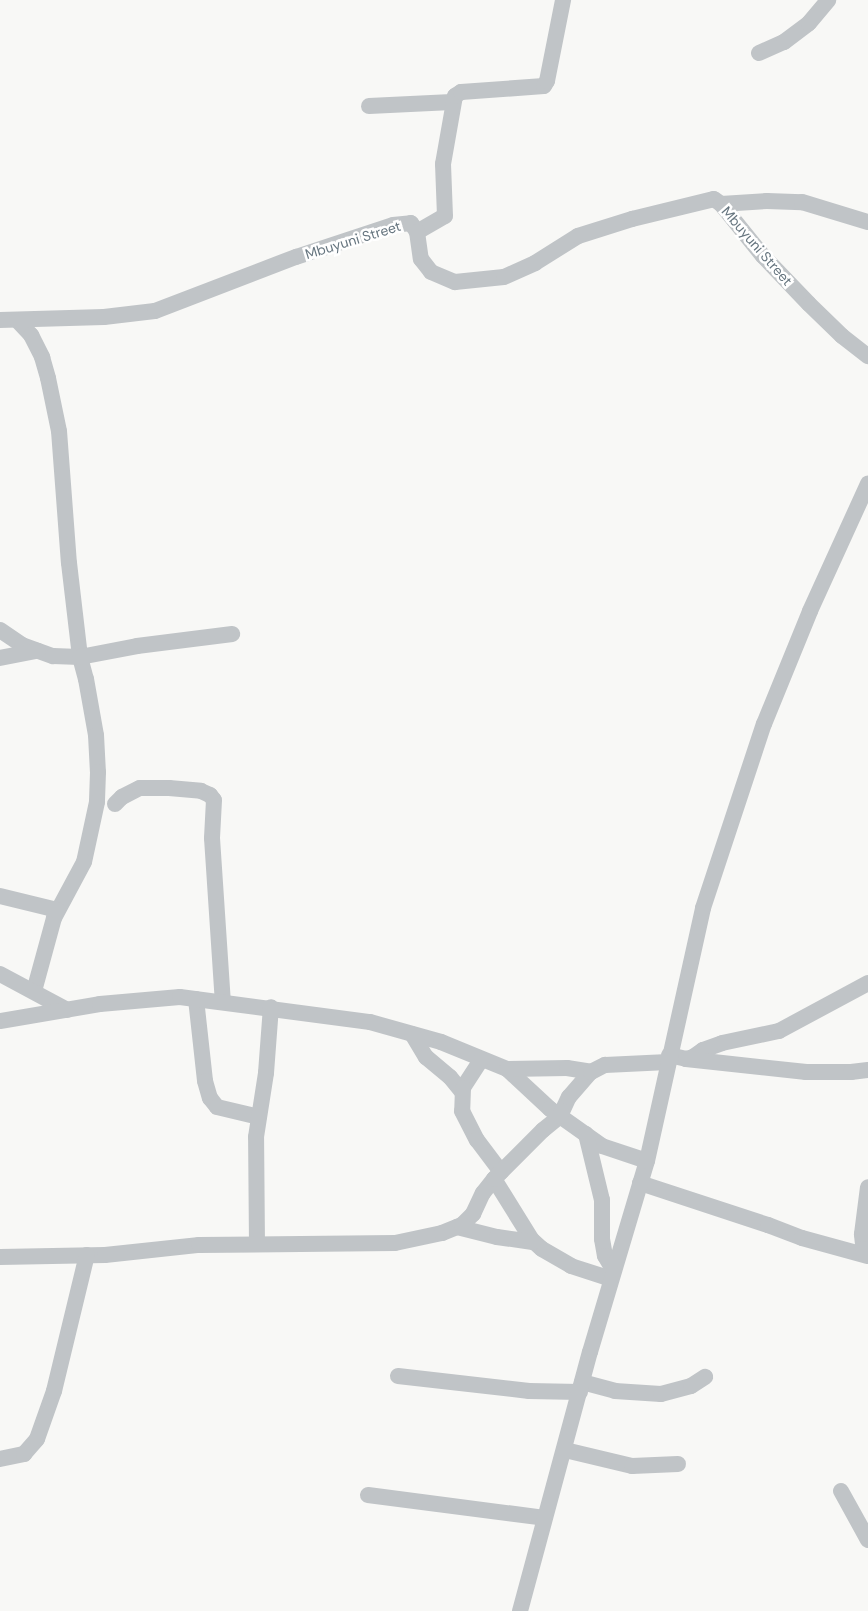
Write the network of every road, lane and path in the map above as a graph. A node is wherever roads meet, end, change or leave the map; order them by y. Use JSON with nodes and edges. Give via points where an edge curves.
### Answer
{"nodes":[{"id":1,"x":563,"y":0,"type":"edge"},
{"id":2,"x":828,"y":0,"type":"edge"},
{"id":3,"x":759,"y":53,"type":"dead end"},
{"id":4,"x":452,"y":102,"type":"junction"},
{"id":5,"x":369,"y":106,"type":"dead end"},
{"id":6,"x":721,"y":204,"type":"junction"},
{"id":7,"x":868,"y":222,"type":"edge"},
{"id":8,"x":417,"y":232,"type":"junction"},
{"id":9,"x":0,"y":320,"type":"edge"},
{"id":10,"x":17,"y":320,"type":"junction"},
{"id":11,"x":868,"y":356,"type":"edge"},
{"id":12,"x":868,"y":484,"type":"edge"},
{"id":13,"x":0,"y":630,"type":"edge"},
{"id":14,"x":232,"y":634,"type":"dead end"},
{"id":15,"x":37,"y":651,"type":"junction"},
{"id":16,"x":80,"y":657,"type":"junction"},
{"id":17,"x":0,"y":658,"type":"edge"},
{"id":18,"x":115,"y":804,"type":"dead end"},
{"id":19,"x":0,"y":896,"type":"edge"},
{"id":20,"x":57,"y":910,"type":"junction"},
{"id":21,"x":0,"y":974,"type":"edge"},
{"id":22,"x":868,"y":983,"type":"edge"},
{"id":23,"x":34,"y":991,"type":"junction"},
{"id":24,"x":196,"y":999,"type":"junction"},
{"id":25,"x":223,"y":1002,"type":"junction"},
{"id":26,"x":271,"y":1007,"type":"junction"},
{"id":27,"x":67,"y":1010,"type":"junction"},
{"id":28,"x":0,"y":1021,"type":"edge"},
{"id":29,"x":412,"y":1034,"type":"junction"},
{"id":30,"x":668,"y":1058,"type":"junction"},
{"id":31,"x":686,"y":1059,"type":"junction"},
{"id":32,"x":482,"y":1060,"type":"junction"},
{"id":33,"x":507,"y":1070,"type":"junction"},
{"id":34,"x":868,"y":1070,"type":"edge"},
{"id":35,"x":591,"y":1072,"type":"junction"},
{"id":36,"x":462,"y":1092,"type":"junction"},
{"id":37,"x":560,"y":1116,"type":"junction"},
{"id":38,"x":259,"y":1117,"type":"junction"},
{"id":39,"x":586,"y":1134,"type":"junction"},
{"id":40,"x":647,"y":1161,"type":"junction"},
{"id":41,"x":498,"y":1175,"type":"junction"},
{"id":42,"x":640,"y":1183,"type":"junction"},
{"id":43,"x":868,"y":1187,"type":"edge"},
{"id":44,"x":457,"y":1227,"type":"junction"},
{"id":45,"x":533,"y":1242,"type":"junction"},
{"id":46,"x":257,"y":1244,"type":"junction"},
{"id":47,"x":88,"y":1255,"type":"junction"},
{"id":48,"x":866,"y":1255,"type":"edge"},
{"id":49,"x":0,"y":1257,"type":"edge"},
{"id":50,"x":613,"y":1275,"type":"junction"},
{"id":51,"x":398,"y":1376,"type":"dead end"},
{"id":52,"x":705,"y":1377,"type":"dead end"},
{"id":53,"x":581,"y":1387,"type":"junction"},
{"id":54,"x":565,"y":1450,"type":"junction"},
{"id":55,"x":0,"y":1459,"type":"edge"},
{"id":56,"x":678,"y":1464,"type":"dead end"},
{"id":57,"x":841,"y":1491,"type":"dead end"},
{"id":58,"x":368,"y":1495,"type":"dead end"},
{"id":59,"x":545,"y":1518,"type":"junction"},
{"id":60,"x":868,"y":1540,"type":"edge"},
{"id":61,"x":520,"y":1611,"type":"edge"}],
"edges":[{"from":1,"to":4,"type":"street","via":[[544,86],[461,92]]},
{"from":2,"to":3,"type":"street","via":[[809,23],[784,42]]},
{"from":4,"to":5,"type":"street"},
{"from":4,"to":8,"type":"street","via":[[444,164],[445,216]]},
{"from":6,"to":7,"type":"street","via":[[802,202]]},
{"from":6,"to":8,"type":"street","name":"Mbuyuni Street","via":[[712,199],[632,219],[578,236],[535,264],[504,277],[455,282],[425,267]]},
{"from":6,"to":11,"type":"street","name":"Mbuyuni Street","via":[[789,284],[842,336]]},
{"from":8,"to":10,"type":"street","name":"Mbuyuni Street","via":[[411,223],[393,225],[296,257],[155,311],[104,317]]},
{"from":9,"to":10,"type":"street","name":"Mbuyuni Street"},
{"from":10,"to":16,"type":"street","via":[[31,335],[42,357],[59,431]]},
{"from":12,"to":30,"type":"street","via":[[810,611],[764,724],[703,908]]},
{"from":13,"to":15,"type":"street","via":[[22,646]]},
{"from":14,"to":16,"type":"street"},
{"from":15,"to":16,"type":"street","via":[[54,656]]},
{"from":15,"to":17,"type":"street"},
{"from":16,"to":20,"type":"street","via":[[96,735],[98,802],[84,862]]},
{"from":18,"to":25,"type":"street","via":[[140,788],[201,791],[214,800],[213,848]]},
{"from":19,"to":20,"type":"street"},
{"from":20,"to":23,"type":"street"},
{"from":21,"to":23,"type":"street"},
{"from":22,"to":31,"type":"street","via":[[780,1031],[722,1043]]},
{"from":23,"to":27,"type":"street"},
{"from":24,"to":25,"type":"street"},
{"from":24,"to":27,"type":"street","via":[[171,998]]},
{"from":24,"to":38,"type":"street","via":[[204,1081],[210,1098],[217,1107]]},
{"from":25,"to":26,"type":"street"},
{"from":26,"to":29,"type":"street","via":[[370,1022]]},
{"from":26,"to":38,"type":"street"},
{"from":27,"to":28,"type":"street"},
{"from":29,"to":32,"type":"street","via":[[441,1042]]},
{"from":29,"to":36,"type":"street","via":[[426,1057]]},
{"from":30,"to":31,"type":"street"},
{"from":30,"to":35,"type":"street","via":[[605,1065]]},
{"from":30,"to":40,"type":"street"},
{"from":31,"to":34,"type":"street","via":[[806,1072]]},
{"from":32,"to":33,"type":"street"},
{"from":32,"to":36,"type":"street"},
{"from":33,"to":35,"type":"street","via":[[567,1068]]},
{"from":33,"to":37,"type":"street"},
{"from":35,"to":37,"type":"street","via":[[568,1097]]},
{"from":36,"to":41,"type":"street","via":[[462,1111]]},
{"from":37,"to":39,"type":"street"},
{"from":37,"to":41,"type":"street"},
{"from":38,"to":46,"type":"street","via":[[256,1137]]},
{"from":39,"to":40,"type":"street","via":[[602,1146]]},
{"from":39,"to":50,"type":"street","via":[[602,1200],[605,1256]]},
{"from":40,"to":42,"type":"street"},
{"from":41,"to":44,"type":"street","via":[[483,1193],[474,1214]]},
{"from":41,"to":45,"type":"street"},
{"from":42,"to":48,"type":"street","via":[[802,1238]]},
{"from":42,"to":50,"type":"street"},
{"from":43,"to":48,"type":"street","via":[[862,1234]]},
{"from":44,"to":45,"type":"street","via":[[478,1234]]},
{"from":44,"to":46,"type":"street","via":[[395,1243]]},
{"from":45,"to":50,"type":"street","via":[[571,1266]]},
{"from":46,"to":47,"type":"street","via":[[200,1245]]},
{"from":47,"to":49,"type":"street"},
{"from":47,"to":55,"type":"street","via":[[54,1391],[37,1438],[24,1454]]},
{"from":50,"to":53,"type":"street"},
{"from":51,"to":53,"type":"street","via":[[529,1391]]},
{"from":52,"to":53,"type":"street","via":[[691,1386],[661,1394]]},
{"from":53,"to":54,"type":"street"},
{"from":54,"to":56,"type":"street","via":[[632,1466]]},
{"from":54,"to":59,"type":"street"},
{"from":57,"to":60,"type":"street"},
{"from":58,"to":59,"type":"street"},
{"from":59,"to":61,"type":"street"}]}
